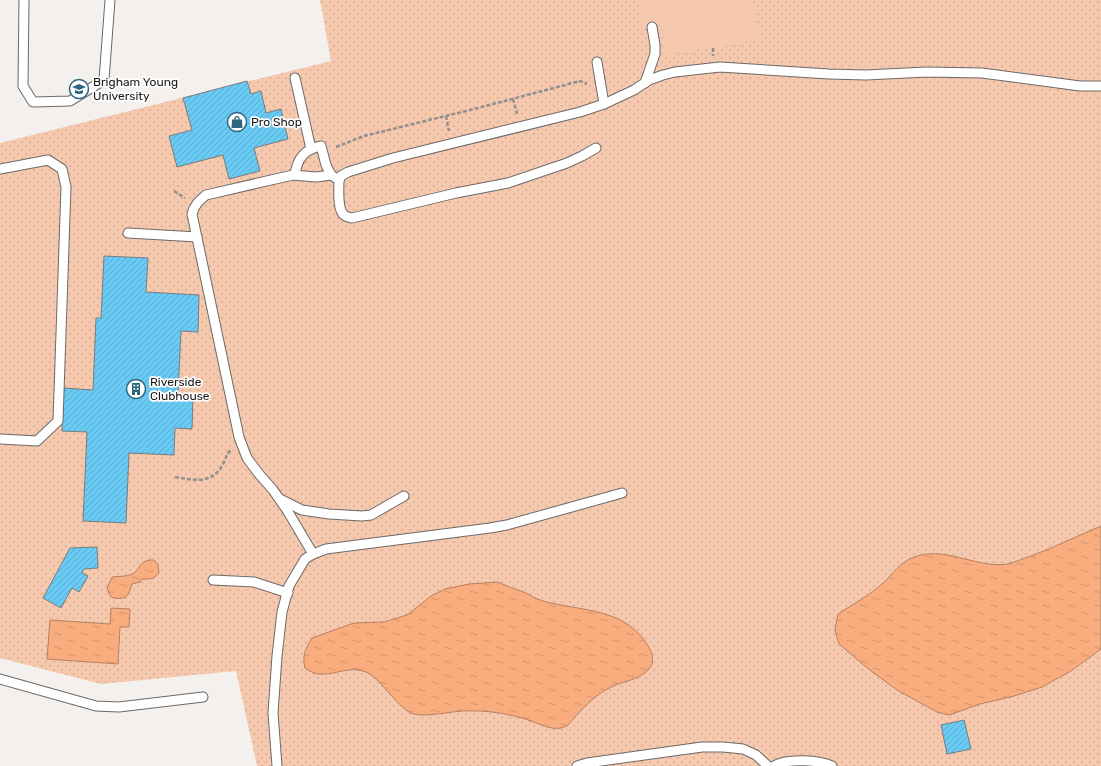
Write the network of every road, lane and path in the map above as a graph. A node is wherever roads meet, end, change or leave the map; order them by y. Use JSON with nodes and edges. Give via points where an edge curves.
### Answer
{"nodes":[{"id":1,"x":24,"y":0,"type":"edge"},
{"id":2,"x":110,"y":0,"type":"edge"},
{"id":3,"x":652,"y":27,"type":"dead end"},
{"id":4,"x":597,"y":62,"type":"dead end"},
{"id":5,"x":295,"y":78,"type":"dead end"},
{"id":6,"x":645,"y":82,"type":"junction"},
{"id":7,"x":1101,"y":86,"type":"edge"},
{"id":8,"x":601,"y":88,"type":"junction"},
{"id":9,"x":604,"y":104,"type":"junction"},
{"id":10,"x":596,"y":148,"type":"dead end"},
{"id":11,"x":311,"y":149,"type":"junction"},
{"id":12,"x":322,"y":153,"type":"junction"},
{"id":13,"x":0,"y":169,"type":"edge"},
{"id":14,"x":295,"y":175,"type":"junction"},
{"id":15,"x":331,"y":175,"type":"junction"},
{"id":16,"x":339,"y":180,"type":"junction"},
{"id":17,"x":345,"y":216,"type":"junction"},
{"id":18,"x":342,"y":226,"type":"dead end"},
{"id":19,"x":128,"y":233,"type":"dead end"},
{"id":20,"x":197,"y":237,"type":"junction"},
{"id":21,"x":0,"y":439,"type":"edge"},
{"id":22,"x":243,"y":447,"type":"junction"},
{"id":23,"x":175,"y":477,"type":"dead end"},
{"id":24,"x":622,"y":493,"type":"dead end"},
{"id":25,"x":404,"y":496,"type":"dead end"},
{"id":26,"x":278,"y":498,"type":"junction"},
{"id":27,"x":313,"y":554,"type":"junction"},
{"id":28,"x":213,"y":580,"type":"dead end"},
{"id":29,"x":288,"y":593,"type":"junction"},
{"id":30,"x":0,"y":679,"type":"edge"},
{"id":31,"x":203,"y":697,"type":"dead end"},
{"id":32,"x":277,"y":766,"type":"edge"},
{"id":33,"x":577,"y":766,"type":"edge"},
{"id":34,"x":768,"y":766,"type":"edge"},
{"id":35,"x":774,"y":766,"type":"edge"},
{"id":36,"x":832,"y":766,"type":"edge"}],
"edges":[{"from":1,"to":2,"type":"lane","via":[[23,86],[33,102],[70,101],[104,80]]},
{"from":3,"to":6,"type":"lane","via":[[655,54]]},
{"from":4,"to":8,"type":"lane"},
{"from":5,"to":11,"type":"lane"},
{"from":6,"to":7,"type":"lane","via":[[675,72],[720,67],[866,75],[982,73],[1080,86]]},
{"from":6,"to":9,"type":"lane"},
{"from":8,"to":9,"type":"lane"},
{"from":8,"to":12,"type":"path","via":[[580,81],[364,136]]},
{"from":9,"to":16,"type":"lane","via":[[393,158],[348,172]]},
{"from":10,"to":17,"type":"lane","via":[[567,163],[508,183],[352,218]]},
{"from":11,"to":12,"type":"lane","via":[[321,146]]},
{"from":11,"to":14,"type":"lane","via":[[299,160]]},
{"from":12,"to":15,"type":"lane"},
{"from":13,"to":21,"type":"lane","via":[[48,160],[62,168],[66,187],[58,420],[37,441]]},
{"from":14,"to":15,"type":"lane"},
{"from":14,"to":20,"type":"lane","via":[[206,195],[198,201],[192,214]]},
{"from":15,"to":16,"type":"lane"},
{"from":16,"to":17,"type":"lane","via":[[340,207]]},
{"from":17,"to":18,"type":"lane"},
{"from":19,"to":20,"type":"lane"},
{"from":20,"to":22,"type":"lane"},
{"from":22,"to":23,"type":"path","via":[[230,451],[224,464],[207,479],[200,481]]},
{"from":22,"to":26,"type":"lane","via":[[248,458]]},
{"from":24,"to":27,"type":"lane","via":[[496,527],[326,549]]},
{"from":25,"to":26,"type":"lane","via":[[371,515],[362,516],[302,510]]},
{"from":26,"to":27,"type":"lane"},
{"from":27,"to":29,"type":"lane","via":[[305,559],[289,586]]},
{"from":28,"to":29,"type":"lane","via":[[254,582]]},
{"from":29,"to":32,"type":"lane","via":[[282,612],[273,713]]},
{"from":30,"to":31,"type":"lane","via":[[96,706],[119,707]]},
{"from":33,"to":34,"type":"lane","via":[[694,748],[723,747],[743,749],[756,755]]},
{"from":35,"to":36,"type":"lane","via":[[788,762],[812,761]]}]}
